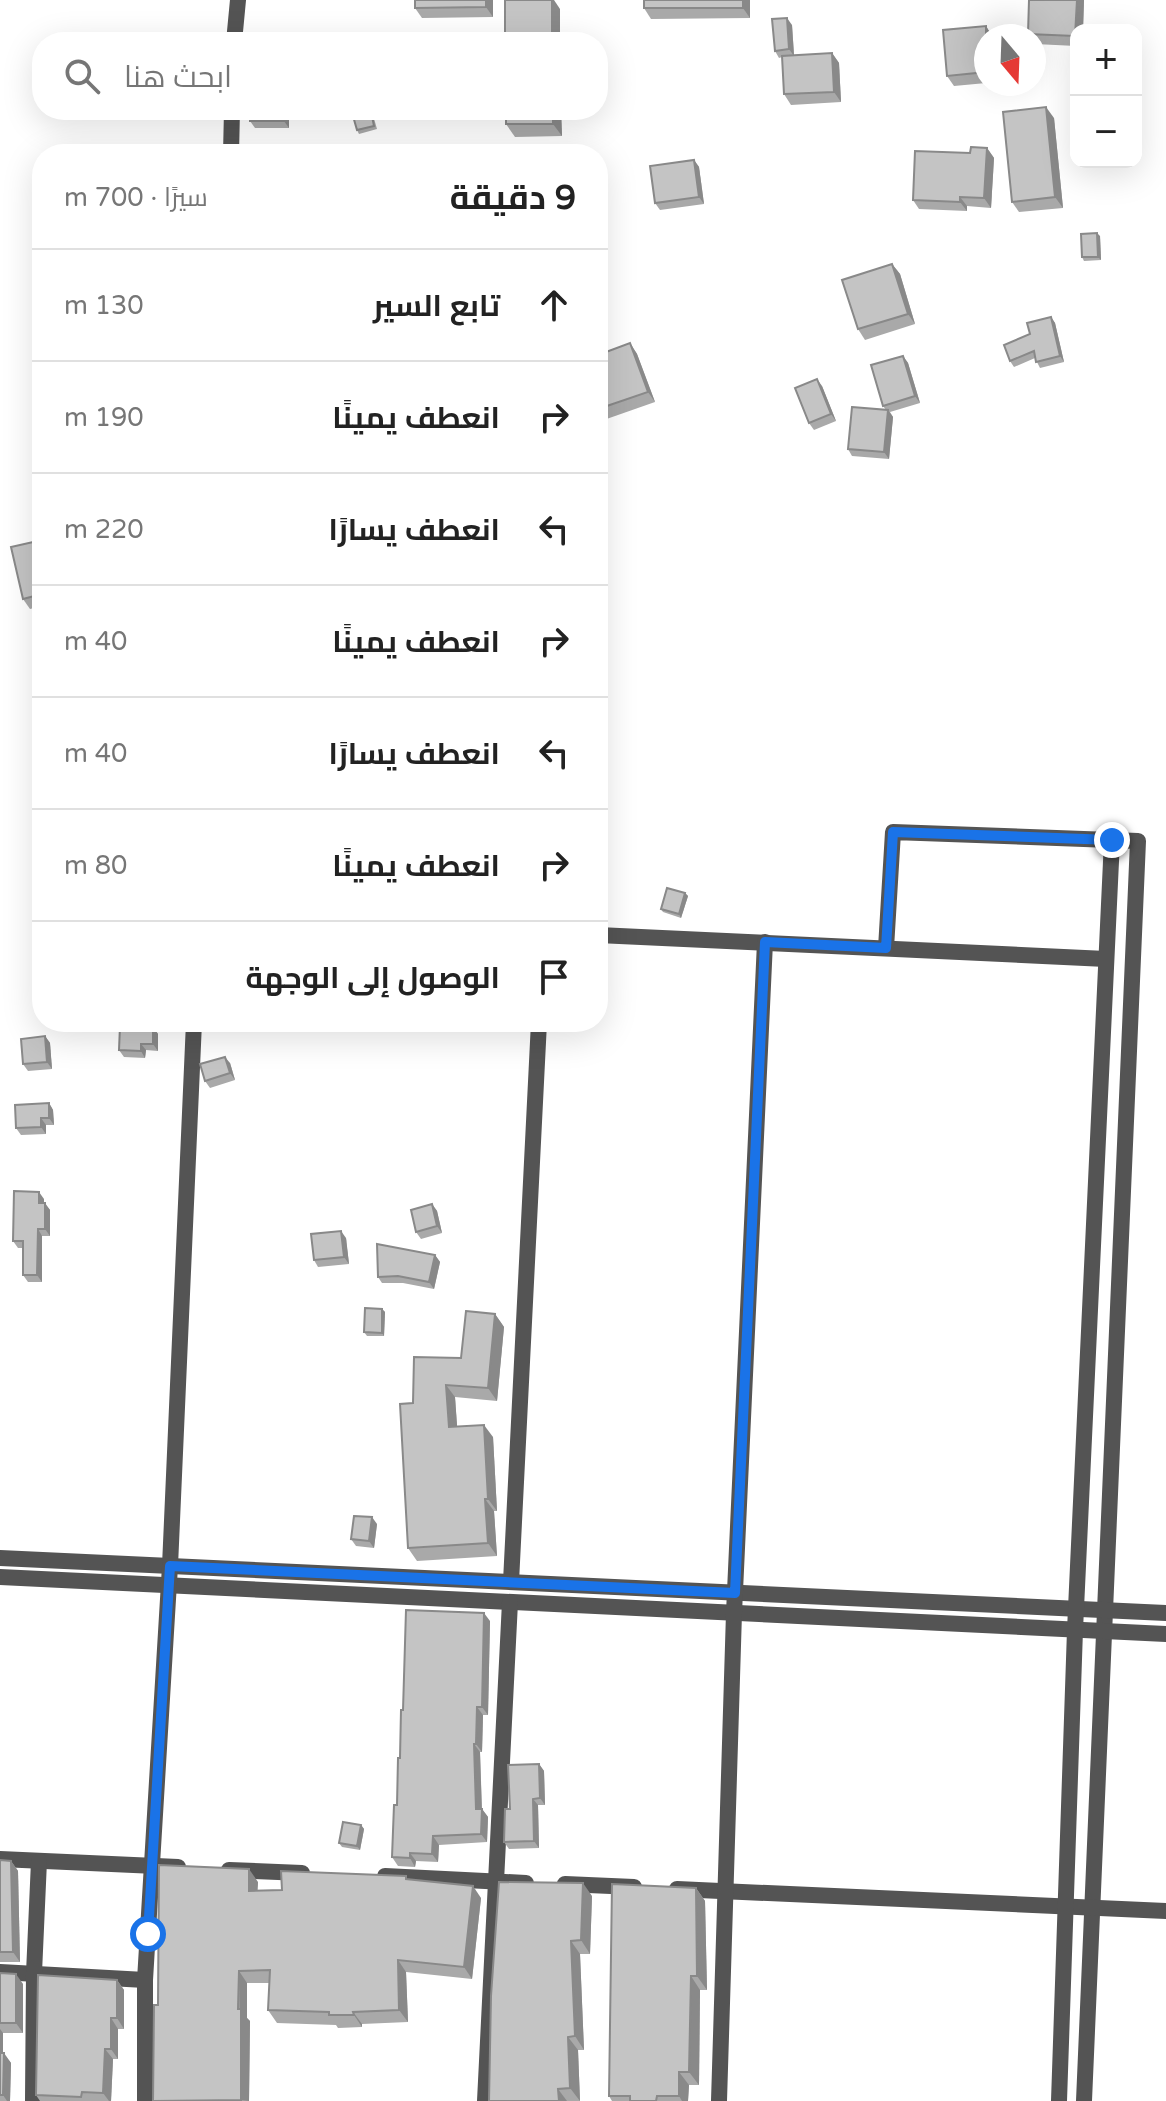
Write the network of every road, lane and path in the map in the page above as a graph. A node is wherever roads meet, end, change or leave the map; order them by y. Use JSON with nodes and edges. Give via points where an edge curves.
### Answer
{"nodes":[{"id":1,"x":238,"y":0,"type":"edge"},
{"id":2,"x":235,"y":32,"type":"edge"},
{"id":3,"x":232,"y":120,"type":"edge"},
{"id":4,"x":231,"y":144,"type":"edge"},
{"id":5,"x":1112,"y":840,"type":"junction"},
{"id":6,"x":608,"y":935,"type":"edge"},
{"id":7,"x":765,"y":942,"type":"junction"},
{"id":8,"x":886,"y":948,"type":"junction"},
{"id":9,"x":1106,"y":959,"type":"junction"},
{"id":10,"x":194,"y":1032,"type":"edge"},
{"id":11,"x":538,"y":1032,"type":"edge"},
{"id":12,"x":0,"y":1558,"type":"edge"},
{"id":13,"x":170,"y":1566,"type":"junction"},
{"id":14,"x":0,"y":1577,"type":"edge"},
{"id":15,"x":511,"y":1582,"type":"junction"},
{"id":16,"x":169,"y":1585,"type":"junction"},
{"id":17,"x":735,"y":1593,"type":"junction"},
{"id":18,"x":510,"y":1602,"type":"junction"},
{"id":19,"x":1076,"y":1609,"type":"junction"},
{"id":20,"x":1105,"y":1610,"type":"junction"},
{"id":21,"x":734,"y":1613,"type":"junction"},
{"id":22,"x":1166,"y":1613,"type":"edge"},
{"id":23,"x":1075,"y":1630,"type":"junction"},
{"id":24,"x":1104,"y":1631,"type":"junction"},
{"id":25,"x":1166,"y":1634,"type":"edge"},
{"id":26,"x":0,"y":1859,"type":"edge"},
{"id":27,"x":39,"y":1861,"type":"junction"},
{"id":28,"x":151,"y":1866,"type":"junction"},
{"id":29,"x":323,"y":1874,"type":"edge"},
{"id":30,"x":370,"y":1876,"type":"edge"},
{"id":31,"x":496,"y":1881,"type":"junction"},
{"id":32,"x":725,"y":1891,"type":"junction"},
{"id":33,"x":1065,"y":1906,"type":"junction"},
{"id":34,"x":1092,"y":1907,"type":"junction"},
{"id":35,"x":1166,"y":1911,"type":"edge"},
{"id":36,"x":0,"y":1972,"type":"edge"},
{"id":37,"x":34,"y":1973,"type":"junction"},
{"id":38,"x":145,"y":1980,"type":"junction"},
{"id":39,"x":33,"y":2101,"type":"edge"},
{"id":40,"x":145,"y":2101,"type":"edge"},
{"id":41,"x":485,"y":2101,"type":"edge"},
{"id":42,"x":719,"y":2101,"type":"edge"},
{"id":43,"x":1059,"y":2101,"type":"edge"},
{"id":44,"x":1084,"y":2101,"type":"edge"}],
"edges":[{"from":1,"to":2,"type":"street"},
{"from":3,"to":4,"type":"street"},
{"from":5,"to":8,"type":"street","via":[[893,832]]},
{"from":5,"to":9,"type":"street"},
{"from":5,"to":20,"type":"street","via":[[1138,841]]},
{"from":6,"to":7,"type":"street"},
{"from":7,"to":8,"type":"street"},
{"from":7,"to":17,"type":"street"},
{"from":8,"to":9,"type":"street"},
{"from":9,"to":19,"type":"street"},
{"from":10,"to":13,"type":"street"},
{"from":11,"to":15,"type":"street"},
{"from":12,"to":13,"type":"street"},
{"from":13,"to":15,"type":"street"},
{"from":13,"to":16,"type":"street"},
{"from":14,"to":16,"type":"street"},
{"from":15,"to":17,"type":"street"},
{"from":16,"to":18,"type":"street"},
{"from":16,"to":28,"type":"street"},
{"from":17,"to":19,"type":"street"},
{"from":17,"to":21,"type":"street"},
{"from":18,"to":21,"type":"street"},
{"from":18,"to":31,"type":"street"},
{"from":19,"to":20,"type":"street"},
{"from":19,"to":23,"type":"street"},
{"from":20,"to":22,"type":"street"},
{"from":20,"to":24,"type":"street"},
{"from":21,"to":23,"type":"street"},
{"from":21,"to":32,"type":"street"},
{"from":23,"to":24,"type":"street"},
{"from":23,"to":33,"type":"street"},
{"from":24,"to":25,"type":"street"},
{"from":24,"to":34,"type":"street"},
{"from":26,"to":27,"type":"street"},
{"from":27,"to":28,"type":"street"},
{"from":27,"to":37,"type":"street"},
{"from":28,"to":29,"type":"street"},
{"from":28,"to":38,"type":"street"},
{"from":30,"to":31,"type":"street"},
{"from":31,"to":32,"type":"street"},
{"from":31,"to":41,"type":"street"},
{"from":32,"to":33,"type":"street"},
{"from":32,"to":42,"type":"street"},
{"from":33,"to":34,"type":"street"},
{"from":33,"to":43,"type":"street"},
{"from":34,"to":35,"type":"street"},
{"from":34,"to":44,"type":"street"},
{"from":36,"to":37,"type":"street"},
{"from":37,"to":38,"type":"street"},
{"from":37,"to":39,"type":"street"},
{"from":38,"to":40,"type":"street"}]}
